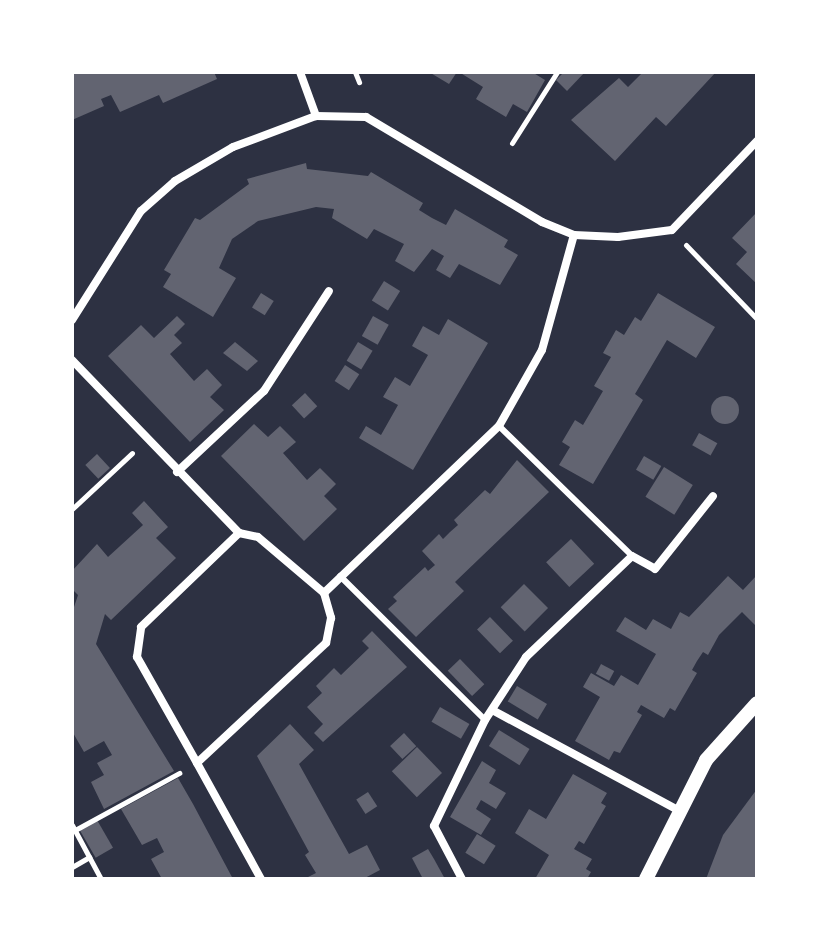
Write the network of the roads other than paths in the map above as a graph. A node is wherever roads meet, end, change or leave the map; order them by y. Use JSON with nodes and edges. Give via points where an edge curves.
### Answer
{"nodes":[{"id":1,"x":300,"y":72,"type":"edge"},
{"id":2,"x":316,"y":116,"type":"junction"},
{"id":3,"x":757,"y":141,"type":"edge"},
{"id":4,"x":574,"y":235,"type":"junction"},
{"id":5,"x":329,"y":291,"type":"dead end"},
{"id":6,"x":72,"y":320,"type":"edge"},
{"id":7,"x":72,"y":360,"type":"edge"},
{"id":8,"x":499,"y":426,"type":"junction"},
{"id":9,"x":177,"y":472,"type":"junction"},
{"id":10,"x":713,"y":496,"type":"dead end"},
{"id":11,"x":239,"y":533,"type":"junction"},
{"id":12,"x":632,"y":556,"type":"junction"},
{"id":13,"x":340,"y":576,"type":"junction"},
{"id":14,"x":324,"y":593,"type":"junction"},
{"id":15,"x":757,"y":703,"type":"edge"},
{"id":16,"x":494,"y":711,"type":"junction"},
{"id":17,"x":485,"y":720,"type":"junction"},
{"id":18,"x":197,"y":763,"type":"junction"},
{"id":19,"x":680,"y":811,"type":"junction"},
{"id":20,"x":261,"y":879,"type":"edge"},
{"id":21,"x":462,"y":879,"type":"edge"},
{"id":22,"x":646,"y":879,"type":"edge"}],
"edges":[{"from":1,"to":2,"type":"street"},
{"from":2,"to":4,"type":"street","via":[[366,117],[542,222]]},
{"from":2,"to":6,"type":"street","via":[[233,147],[175,181],[141,211]]},
{"from":3,"to":4,"type":"street","via":[[672,230],[618,237]]},
{"from":4,"to":8,"type":"street","via":[[542,350]]},
{"from":5,"to":9,"type":"street","via":[[264,391]]},
{"from":7,"to":9,"type":"street"},
{"from":8,"to":12,"type":"lane"},
{"from":8,"to":13,"type":"street"},
{"from":9,"to":11,"type":"street"},
{"from":10,"to":12,"type":"street","via":[[655,569]]},
{"from":11,"to":14,"type":"street","via":[[258,537]]},
{"from":11,"to":18,"type":"street","via":[[141,627],[137,657]]},
{"from":12,"to":16,"type":"street","via":[[526,657]]},
{"from":13,"to":14,"type":"street"},
{"from":13,"to":17,"type":"lane"},
{"from":14,"to":18,"type":"street","via":[[331,618],[326,643]]},
{"from":15,"to":19,"type":"street","via":[[706,760]]},
{"from":16,"to":17,"type":"street"},
{"from":16,"to":19,"type":"street"},
{"from":17,"to":21,"type":"street","via":[[434,826]]},
{"from":18,"to":20,"type":"street"},
{"from":19,"to":22,"type":"street"}]}
